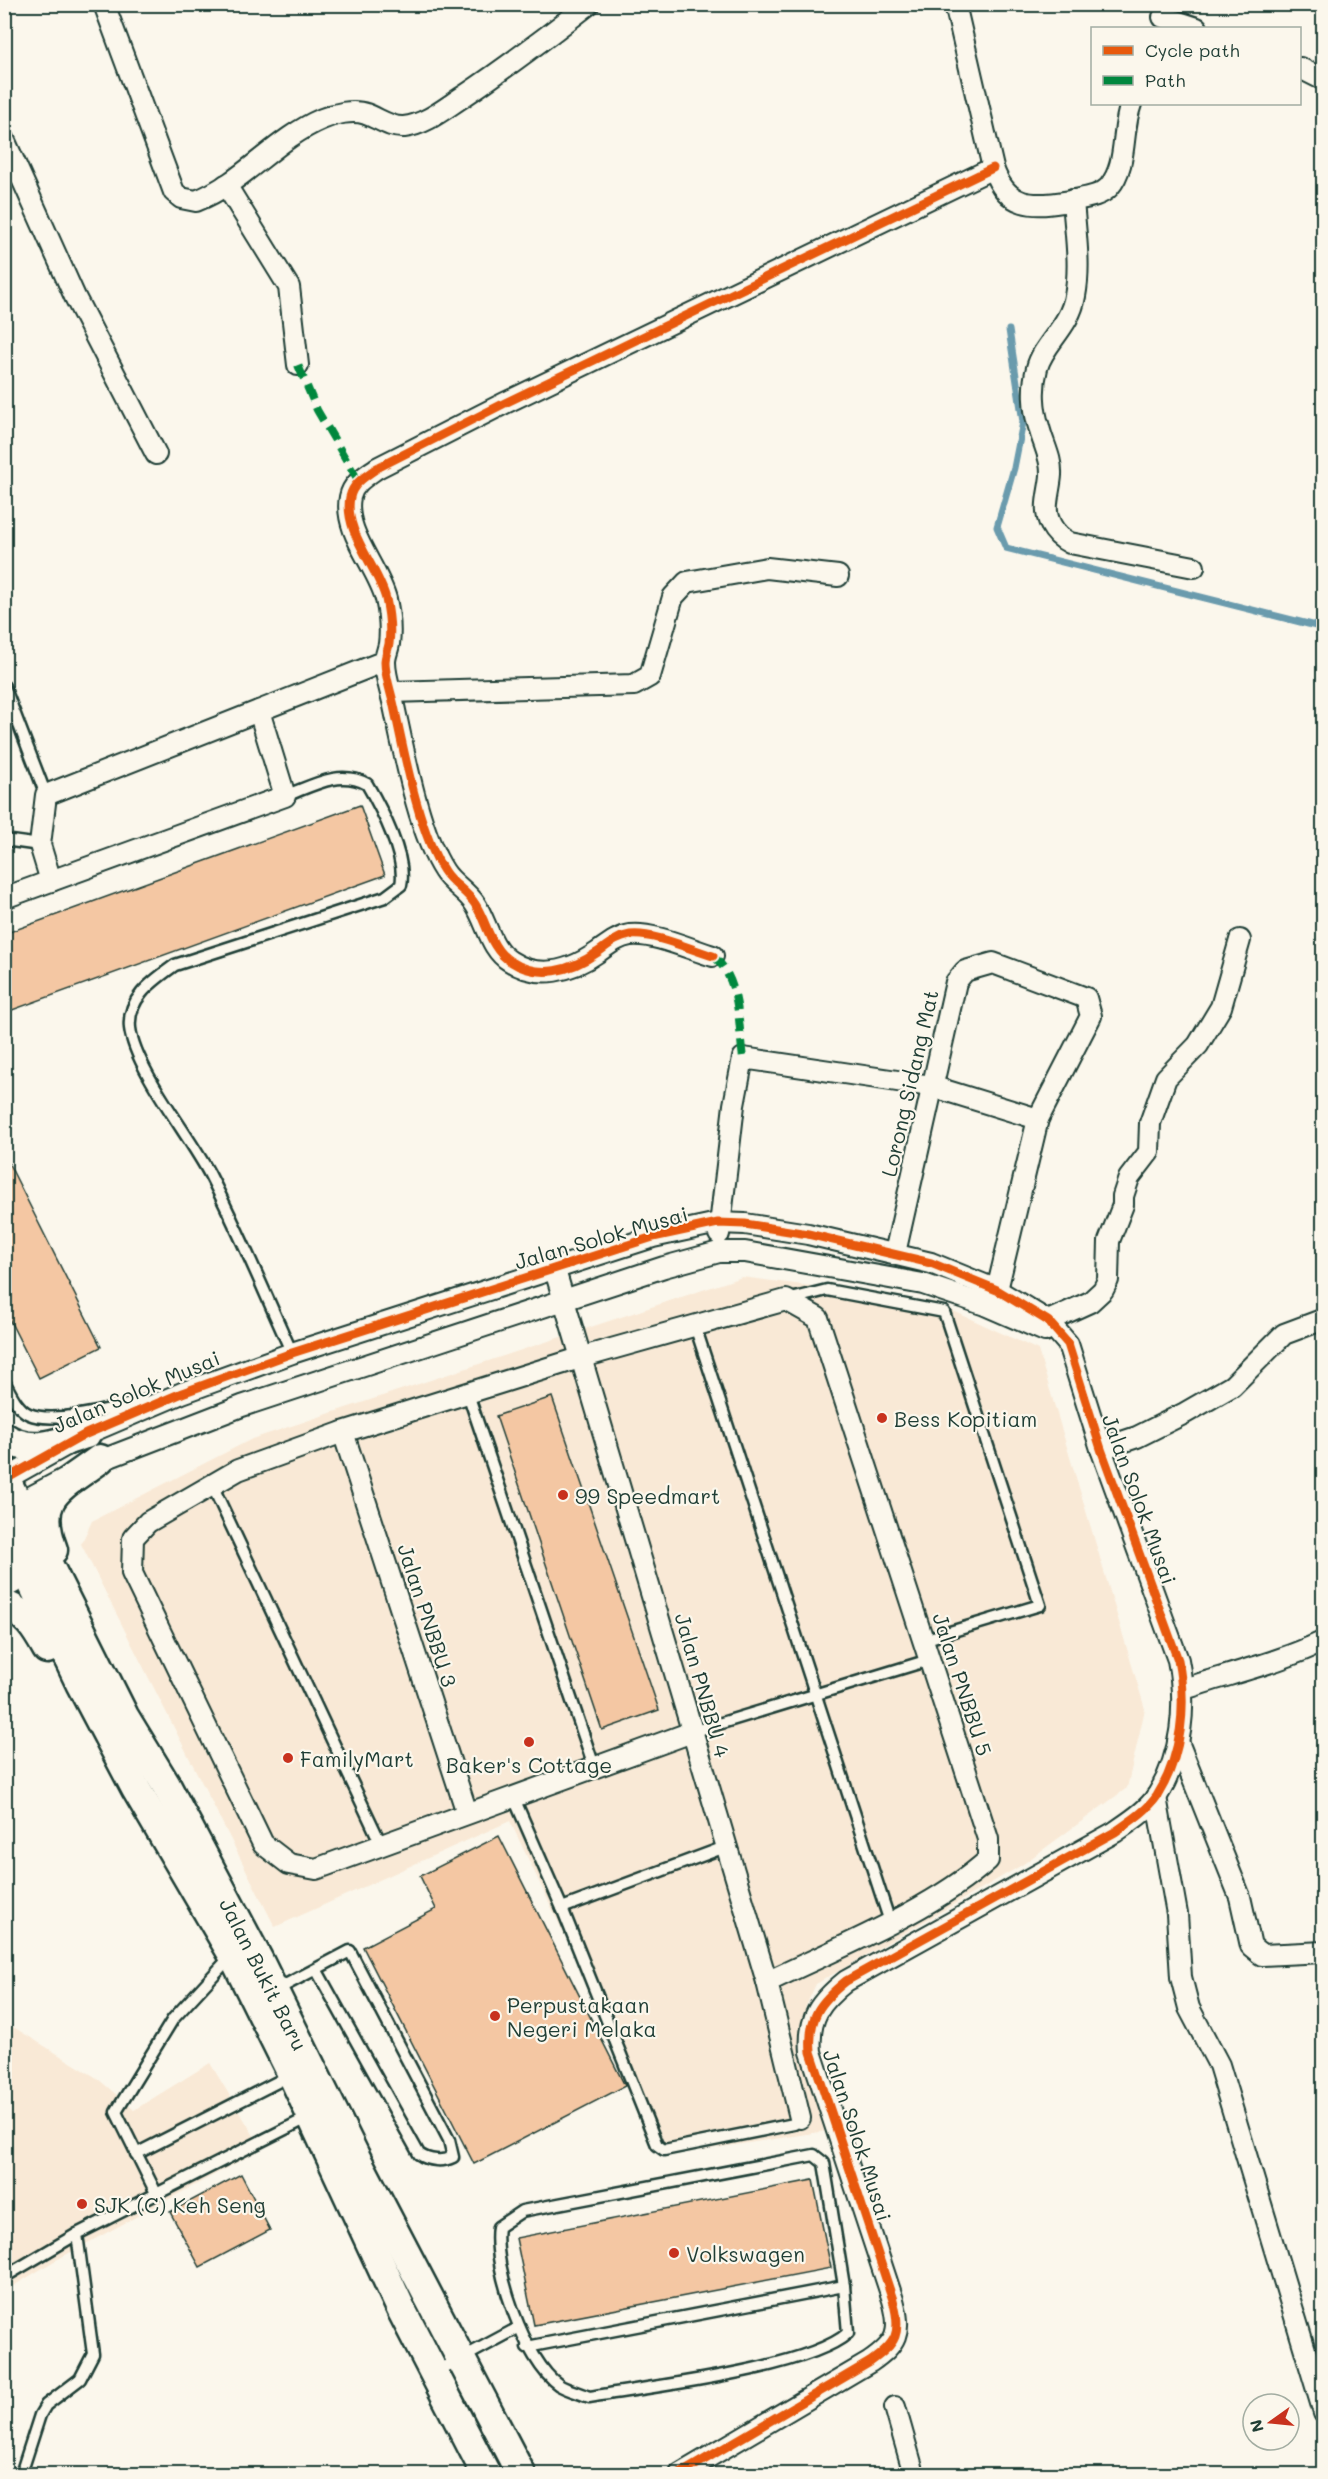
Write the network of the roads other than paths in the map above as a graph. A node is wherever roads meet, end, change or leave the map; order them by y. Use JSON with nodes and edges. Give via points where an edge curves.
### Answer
{"nodes":[{"id":1,"x":104,"y":4,"type":"edge"},
{"id":2,"x":589,"y":4,"type":"edge"},
{"id":3,"x":956,"y":5,"type":"edge"},
{"id":4,"x":1160,"y":17,"type":"edge"},
{"id":5,"x":1194,"y":27,"type":"edge"},
{"id":6,"x":1301,"y":69,"type":"edge"},
{"id":7,"x":1323,"y":80,"type":"edge"},
{"id":8,"x":1131,"y":105,"type":"edge"},
{"id":9,"x":4,"y":139,"type":"edge"},
{"id":10,"x":993,"y":168,"type":"junction"},
{"id":11,"x":226,"y":185,"type":"junction"},
{"id":12,"x":1073,"y":200,"type":"junction"},
{"id":13,"x":298,"y":365,"type":"dead end"},
{"id":14,"x":156,"y":454,"type":"dead end"},
{"id":15,"x":1194,"y":567,"type":"dead end"},
{"id":16,"x":838,"y":576,"type":"dead end"},
{"id":17,"x":385,"y":661,"type":"junction"},
{"id":18,"x":4,"y":686,"type":"edge"},
{"id":19,"x":391,"y":692,"type":"junction"},
{"id":20,"x":259,"y":711,"type":"junction"},
{"id":21,"x":46,"y":795,"type":"junction"},
{"id":22,"x":285,"y":796,"type":"junction"},
{"id":23,"x":4,"y":840,"type":"edge"},
{"id":24,"x":40,"y":845,"type":"junction"},
{"id":25,"x":51,"y":881,"type":"junction"},
{"id":26,"x":4,"y":898,"type":"edge"},
{"id":27,"x":1240,"y":940,"type":"dead end"},
{"id":28,"x":713,"y":956,"type":"dead end"},
{"id":29,"x":931,"y":1086,"type":"junction"},
{"id":30,"x":1038,"y":1119,"type":"junction"},
{"id":31,"x":718,"y":1223,"type":"junction"},
{"id":32,"x":719,"y":1252,"type":"junction"},
{"id":33,"x":895,"y":1253,"type":"junction"},
{"id":34,"x":554,"y":1267,"type":"junction"},
{"id":35,"x":997,"y":1290,"type":"junction"},
{"id":36,"x":564,"y":1299,"type":"junction"},
{"id":37,"x":786,"y":1300,"type":"junction"},
{"id":38,"x":1323,"y":1319,"type":"edge"},
{"id":39,"x":1048,"y":1321,"type":"junction"},
{"id":40,"x":695,"y":1326,"type":"junction"},
{"id":41,"x":1068,"y":1344,"type":"junction"},
{"id":42,"x":292,"y":1353,"type":"junction"},
{"id":43,"x":583,"y":1358,"type":"junction"},
{"id":44,"x":4,"y":1381,"type":"edge"},
{"id":45,"x":182,"y":1393,"type":"junction"},
{"id":46,"x":468,"y":1394,"type":"junction"},
{"id":47,"x":343,"y":1432,"type":"junction"},
{"id":48,"x":87,"y":1434,"type":"junction"},
{"id":49,"x":4,"y":1437,"type":"edge"},
{"id":50,"x":1101,"y":1449,"type":"junction"},
{"id":51,"x":100,"y":1459,"type":"junction"},
{"id":52,"x":212,"y":1485,"type":"junction"},
{"id":53,"x":7,"y":1496,"type":"edge"},
{"id":54,"x":27,"y":1575,"type":"edge"},
{"id":55,"x":4,"y":1604,"type":"edge"},
{"id":56,"x":923,"y":1640,"type":"junction"},
{"id":57,"x":1323,"y":1641,"type":"edge"},
{"id":58,"x":929,"y":1660,"type":"junction"},
{"id":59,"x":1184,"y":1689,"type":"junction"},
{"id":60,"x":816,"y":1696,"type":"junction"},
{"id":61,"x":692,"y":1732,"type":"junction"},
{"id":62,"x":1178,"y":1742,"type":"junction"},
{"id":63,"x":595,"y":1769,"type":"junction"},
{"id":64,"x":166,"y":1785,"type":"junction"},
{"id":65,"x":513,"y":1796,"type":"junction"},
{"id":66,"x":1156,"y":1797,"type":"junction"},
{"id":67,"x":467,"y":1814,"type":"junction"},
{"id":68,"x":165,"y":1838,"type":"junction"},
{"id":69,"x":381,"y":1845,"type":"junction"},
{"id":70,"x":725,"y":1847,"type":"junction"},
{"id":71,"x":562,"y":1908,"type":"junction"},
{"id":72,"x":890,"y":1922,"type":"junction"},
{"id":73,"x":1323,"y":1952,"type":"edge"},
{"id":74,"x":233,"y":1955,"type":"junction"},
{"id":75,"x":316,"y":1969,"type":"junction"},
{"id":76,"x":767,"y":1982,"type":"junction"},
{"id":77,"x":274,"y":1992,"type":"junction"},
{"id":78,"x":292,"y":2074,"type":"junction"},
{"id":79,"x":311,"y":2116,"type":"junction"},
{"id":80,"x":800,"y":2118,"type":"joint"},
{"id":81,"x":136,"y":2154,"type":"junction"},
{"id":82,"x":156,"y":2193,"type":"junction"},
{"id":83,"x":77,"y":2234,"type":"junction"},
{"id":84,"x":4,"y":2277,"type":"edge"},
{"id":85,"x":844,"y":2286,"type":"junction"},
{"id":86,"x":518,"y":2328,"type":"junction"},
{"id":87,"x":527,"y":2347,"type":"junction"},
{"id":88,"x":460,"y":2360,"type":"junction"},
{"id":89,"x":434,"y":2374,"type":"junction"},
{"id":90,"x":895,"y":2407,"type":"dead end"},
{"id":91,"x":1323,"y":2413,"type":"edge"},
{"id":92,"x":21,"y":2475,"type":"edge"},
{"id":93,"x":486,"y":2475,"type":"edge"},
{"id":94,"x":520,"y":2475,"type":"edge"},
{"id":95,"x":680,"y":2475,"type":"edge"},
{"id":96,"x":914,"y":2475,"type":"edge"}],
"edges":[{"from":1,"to":11,"type":"street","via":[[174,192],[196,201]]},
{"from":2,"to":11,"type":"street","via":[[508,66],[423,123],[401,127],[365,113],[346,112],[324,118],[300,129]]},
{"from":3,"to":10,"type":"street"},
{"from":4,"to":5,"type":"street"},
{"from":6,"to":7,"type":"street"},
{"from":8,"to":12,"type":"street","via":[[1120,167],[1108,188]]},
{"from":9,"to":14,"type":"street","via":[[75,297]]},
{"from":10,"to":12,"type":"street","via":[[1000,186],[1029,206]]},
{"from":10,"to":17,"type":"street","via":[[505,403],[358,480],[350,496],[350,511],[385,596],[390,619]]},
{"from":11,"to":13,"type":"street","via":[[289,287]]},
{"from":12,"to":15,"type":"street","via":[[1075,298],[1063,329],[1037,366],[1034,395],[1038,426],[1050,459],[1050,524],[1060,538],[1070,543]]},
{"from":16,"to":19,"type":"street","via":[[767,568],[687,582],[673,597],[650,676],[634,685]]},
{"from":17,"to":19,"type":"street"},
{"from":17,"to":20,"type":"street"},
{"from":18,"to":21,"type":"lane"},
{"from":19,"to":28,"type":"street","via":[[407,766],[435,855],[453,883],[474,901],[493,944],[507,960],[543,972],[565,970],[586,961],[613,941],[639,934]]},
{"from":20,"to":21,"type":"street"},
{"from":20,"to":22,"type":"street"},
{"from":21,"to":24,"type":"street"},
{"from":22,"to":25,"type":"street"},
{"from":22,"to":42,"type":"lane","via":[[337,777],[367,784],[402,867],[401,885],[385,897],[175,965],[147,985],[134,1003],[130,1027],[136,1052],[210,1175]]},
{"from":23,"to":24,"type":"lane"},
{"from":24,"to":25,"type":"street"},
{"from":25,"to":26,"type":"street"},
{"from":27,"to":39,"type":"street","via":[[1221,1007],[1198,1045],[1166,1078],[1150,1123],[1149,1152],[1129,1178],[1109,1241],[1108,1280],[1103,1290],[1090,1302]]},
{"from":29,"to":30,"type":"street"},
{"from":29,"to":30,"type":"street","name":"Lorong Sidang Mat","via":[[956,982],[965,971],[993,963],[1086,998],[1090,1009],[1088,1022]]},
{"from":29,"to":31,"type":"street","via":[[743,1058]]},
{"from":29,"to":33,"type":"street","name":"Lorong Sidang Mat"},
{"from":30,"to":35,"type":"street"},
{"from":31,"to":32,"type":"street"},
{"from":31,"to":33,"type":"street","name":"Jalan Solok Musai","via":[[808,1234]]},
{"from":31,"to":34,"type":"street","name":"Jalan Solok Musai","via":[[687,1228]]},
{"from":32,"to":36,"type":"street"},
{"from":32,"to":41,"type":"street","via":[[745,1252],[923,1284],[985,1305]]},
{"from":33,"to":35,"type":"street","name":"Jalan Solok Musai"},
{"from":34,"to":36,"type":"street","name":"Jalan PNBBU 4"},
{"from":34,"to":42,"type":"street","name":"Jalan Solok Musai","via":[[369,1331]]},
{"from":35,"to":39,"type":"street","name":"Jalan Solok Musai"},
{"from":36,"to":43,"type":"street","name":"Jalan PNBBU 4"},
{"from":36,"to":51,"type":"street","via":[[242,1406]]},
{"from":37,"to":40,"type":"street"},
{"from":37,"to":56,"type":"street","name":"Jalan PNBBU 5","via":[[818,1318]]},
{"from":37,"to":56,"type":"lane","via":[[827,1290],[944,1312],[1040,1605]]},
{"from":38,"to":50,"type":"street","via":[[1284,1334],[1232,1386],[1137,1437]]},
{"from":39,"to":41,"type":"street","name":"Jalan Solok Musai"},
{"from":40,"to":43,"type":"street"},
{"from":40,"to":60,"type":"lane"},
{"from":41,"to":50,"type":"street","name":"Jalan Solok Musai"},
{"from":42,"to":45,"type":"street","name":"Jalan Solok Musai"},
{"from":43,"to":46,"type":"street"},
{"from":43,"to":61,"type":"street","name":"Jalan PNBBU 4"},
{"from":44,"to":45,"type":"lane","via":[[14,1400],[29,1414],[47,1417],[72,1416]]},
{"from":45,"to":48,"type":"street","name":"Jalan Solok Musai"},
{"from":46,"to":47,"type":"street"},
{"from":46,"to":63,"type":"lane"},
{"from":47,"to":52,"type":"street","via":[[238,1470]]},
{"from":47,"to":67,"type":"street","name":"Jalan PNBBU 3"},
{"from":48,"to":49,"type":"main road","via":[[29,1448]]},
{"from":48,"to":53,"type":"street","name":"Jalan Solok Musai"},
{"from":50,"to":59,"type":"street","name":"Jalan Solok Musai","via":[[1168,1628]]},
{"from":51,"to":53,"type":"street"},
{"from":51,"to":64,"type":"main road","via":[[60,1489],[48,1504],[45,1529]]},
{"from":52,"to":69,"type":"lane"},
{"from":52,"to":69,"type":"street","via":[[148,1522],[133,1538],[132,1574],[263,1844],[289,1864],[316,1869]]},
{"from":53,"to":54,"type":"main road","name":"Jalan Bukit Baru"},
{"from":54,"to":64,"type":"main road","name":"Jalan Bukit Baru","via":[[124,1716]]},
{"from":54,"to":68,"type":"main road","name":"Jalan Bukit Baru","via":[[90,1702]]},
{"from":55,"to":68,"type":"main road","via":[[18,1610],[35,1626],[93,1741],[126,1794]]},
{"from":56,"to":58,"type":"street","name":"Jalan PNBBU 5"},
{"from":57,"to":59,"type":"street","via":[[1266,1666]]},
{"from":58,"to":60,"type":"lane"},
{"from":58,"to":72,"type":"street","name":"Jalan PNBBU 5","via":[[988,1839],[988,1860],[967,1880]]},
{"from":59,"to":62,"type":"street","name":"Jalan Solok Musai"},
{"from":60,"to":61,"type":"lane"},
{"from":60,"to":72,"type":"lane"},
{"from":61,"to":63,"type":"street"},
{"from":61,"to":70,"type":"street","name":"Jalan PNBBU 4"},
{"from":62,"to":66,"type":"street","name":"Jalan Solok Musai"},
{"from":62,"to":73,"type":"street","via":[[1236,1886],[1251,1946],[1262,1955]]},
{"from":63,"to":65,"type":"street"},
{"from":64,"to":77,"type":"main road","name":"Jalan Bukit Baru"},
{"from":65,"to":67,"type":"street"},
{"from":65,"to":71,"type":"lane"},
{"from":66,"to":91,"type":"street","via":[[1177,1914],[1181,1977],[1189,2008],[1219,2065]]},
{"from":66,"to":95,"type":"street","name":"Jalan Solok Musai","via":[[1141,1814],[1114,1832],[846,1981],[816,2012],[809,2032],[811,2052],[893,2300],[898,2332],[892,2344],[870,2362]]},
{"from":67,"to":69,"type":"street"},
{"from":68,"to":74,"type":"main road","name":"Jalan Bukit Baru"},
{"from":70,"to":71,"type":"lane"},
{"from":70,"to":76,"type":"street","name":"Jalan PNBBU 4"},
{"from":71,"to":80,"type":"lane","via":[[657,2145],[664,2150],[794,2124]]},
{"from":72,"to":76,"type":"street","name":"Jalan PNBBU 5"},
{"from":74,"to":78,"type":"main road","name":"Jalan Bukit Baru"},
{"from":74,"to":81,"type":"lane","via":[[173,2019],[116,2112]]},
{"from":75,"to":75,"type":"lane","via":[[350,1951],[449,2139],[453,2157],[446,2161],[419,2154]]},
{"from":75,"to":77,"type":"lane"},
{"from":76,"to":80,"type":"street","name":"Jalan PNBBU 4"},
{"from":77,"to":88,"type":"main road","name":"Jalan Bukit Baru"},
{"from":78,"to":79,"type":"main road","name":"Jalan Bukit Baru"},
{"from":78,"to":81,"type":"lane"},
{"from":79,"to":82,"type":"lane"},
{"from":79,"to":89,"type":"main road","name":"Jalan Bukit Baru"},
{"from":81,"to":82,"type":"lane"},
{"from":82,"to":83,"type":"lane"},
{"from":83,"to":84,"type":"lane"},
{"from":83,"to":92,"type":"lane","via":[[93,2354],[80,2379],[39,2415]]},
{"from":85,"to":86,"type":"lane","via":[[824,2163],[814,2155],[522,2211],[498,2227],[495,2244]]},
{"from":85,"to":87,"type":"lane"},
{"from":85,"to":87,"type":"lane","via":[[848,2333],[836,2344],[787,2361],[589,2397],[559,2385]]},
{"from":86,"to":87,"type":"lane"},
{"from":86,"to":88,"type":"lane"},
{"from":88,"to":89,"type":"lane"},
{"from":88,"to":94,"type":"main road","name":"Jalan Bukit Baru"},
{"from":89,"to":93,"type":"main road","name":"Jalan Bukit Baru"},
{"from":90,"to":96,"type":"street"}]}
